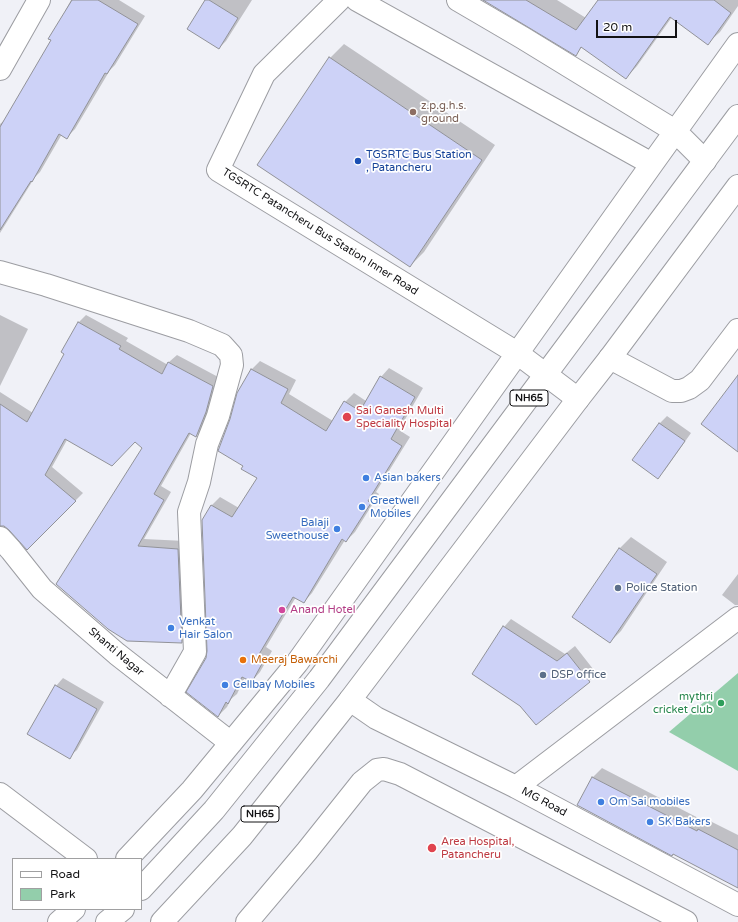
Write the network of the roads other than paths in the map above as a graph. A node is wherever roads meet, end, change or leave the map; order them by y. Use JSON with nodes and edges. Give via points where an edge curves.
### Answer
{"nodes":[{"id":1,"x":39,"y":0,"type":"edge"},
{"id":2,"x":339,"y":0,"type":"edge"},
{"id":3,"x":357,"y":0,"type":"edge"},
{"id":4,"x":458,"y":0,"type":"edge"},
{"id":5,"x":738,"y":44,"type":"edge"},
{"id":6,"x":0,"y":69,"type":"edge"},
{"id":7,"x":738,"y":116,"type":"edge"},
{"id":8,"x":676,"y":131,"type":"junction"},
{"id":9,"x":705,"y":161,"type":"junction"},
{"id":10,"x":652,"y":164,"type":"junction"},
{"id":11,"x":738,"y":186,"type":"edge"},
{"id":12,"x":0,"y":272,"type":"edge"},
{"id":13,"x":738,"y":330,"type":"edge"},
{"id":14,"x":517,"y":353,"type":"junction"},
{"id":15,"x":610,"y":358,"type":"junction"},
{"id":16,"x":545,"y":375,"type":"junction"},
{"id":17,"x":578,"y":399,"type":"junction"},
{"id":18,"x":5,"y":544,"type":"edge"},
{"id":19,"x":738,"y":618,"type":"edge"},
{"id":20,"x":297,"y":663,"type":"junction"},
{"id":21,"x":319,"y":678,"type":"junction"},
{"id":22,"x":170,"y":696,"type":"junction"},
{"id":23,"x":350,"y":700,"type":"junction"},
{"id":24,"x":231,"y":743,"type":"junction"},
{"id":25,"x":516,"y":787,"type":"junction"},
{"id":26,"x":0,"y":794,"type":"edge"},
{"id":27,"x":85,"y":858,"type":"edge"},
{"id":28,"x":128,"y":858,"type":"edge"},
{"id":29,"x":142,"y":888,"type":"edge"},
{"id":30,"x":738,"y":905,"type":"edge"},
{"id":31,"x":73,"y":910,"type":"edge"},
{"id":32,"x":122,"y":910,"type":"edge"},
{"id":33,"x":59,"y":922,"type":"edge"},
{"id":34,"x":107,"y":922,"type":"edge"},
{"id":35,"x":162,"y":922,"type":"edge"},
{"id":36,"x":247,"y":922,"type":"edge"},
{"id":37,"x":686,"y":922,"type":"edge"}],
"edges":[{"from":1,"to":6,"type":"main road"},
{"from":2,"to":14,"type":"main road","name":"TGSRTC Patancheru Bus Station Inner Road","via":[[264,74],[218,170]]},
{"from":3,"to":10,"type":"main road"},
{"from":4,"to":8,"type":"main road"},
{"from":5,"to":8,"type":"main road"},
{"from":7,"to":9,"type":"main road","number":"NH65"},
{"from":8,"to":9,"type":"main road"},
{"from":8,"to":10,"type":"main road"},
{"from":9,"to":16,"type":"main road","number":"NH65"},
{"from":10,"to":14,"type":"main road"},
{"from":11,"to":15,"type":"main road","number":"NH65"},
{"from":12,"to":22,"type":"main road","via":[[189,331],[222,345],[232,355],[232,365],[189,512],[194,652]]},
{"from":13,"to":15,"type":"main road","via":[[700,380],[681,391],[672,391]]},
{"from":14,"to":16,"type":"main road","name":"TGSRTC Patancheru Bus Station Inner Road"},
{"from":14,"to":20,"type":"main road"},
{"from":15,"to":17,"type":"main road","number":"NH65"},
{"from":16,"to":17,"type":"main road","name":"TGSRTC Patancheru Bus Station Inner Road"},
{"from":16,"to":21,"type":"main road","number":"NH65"},
{"from":17,"to":23,"type":"main road","number":"NH65"},
{"from":18,"to":22,"type":"main road","name":"Shanti Nagar","via":[[42,589],[116,654]]},
{"from":19,"to":25,"type":"main road"},
{"from":20,"to":21,"type":"main road"},
{"from":20,"to":24,"type":"main road"},
{"from":21,"to":29,"type":"main road","number":"NH65","via":[[214,810]]},
{"from":22,"to":24,"type":"main road","name":"Shanti Nagar"},
{"from":23,"to":25,"type":"main road","name":"MG Road","via":[[376,718]]},
{"from":23,"to":35,"type":"main road","number":"NH65","via":[[242,836]]},
{"from":24,"to":28,"type":"main road","via":[[192,790]]},
{"from":25,"to":30,"type":"main road","name":"MG Road"},
{"from":26,"to":27,"type":"main road"},
{"from":31,"to":33,"type":"main road"},
{"from":32,"to":34,"type":"main road"},
{"from":36,"to":37,"type":"main road","via":[[362,782],[377,770],[384,769],[400,774]]}]}
